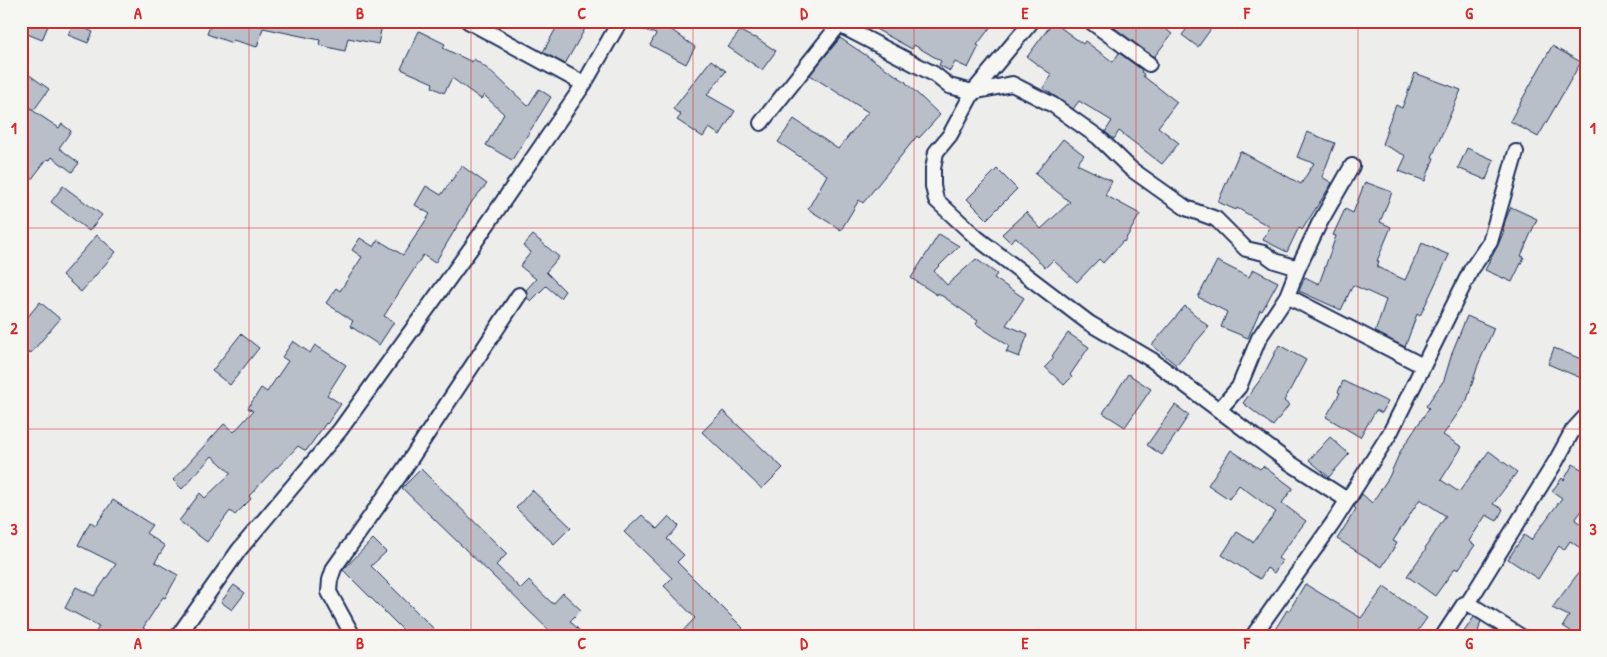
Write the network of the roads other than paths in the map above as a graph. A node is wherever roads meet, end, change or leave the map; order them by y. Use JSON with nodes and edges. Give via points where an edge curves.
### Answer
{"nodes":[{"id":1,"x":468,"y":21,"type":"edge"},
{"id":2,"x":620,"y":21,"type":"edge"},
{"id":3,"x":1032,"y":21,"type":"edge"},
{"id":4,"x":1090,"y":21,"type":"edge"},
{"id":5,"x":838,"y":22,"type":"edge"},
{"id":6,"x":1149,"y":64,"type":"dead end"},
{"id":7,"x":584,"y":84,"type":"junction"},
{"id":8,"x":974,"y":92,"type":"junction"},
{"id":9,"x":761,"y":123,"type":"dead end"},
{"id":10,"x":1516,"y":152,"type":"dead end"},
{"id":11,"x":1352,"y":166,"type":"dead end"},
{"id":12,"x":1298,"y":268,"type":"junction"},
{"id":13,"x":519,"y":295,"type":"dead end"},
{"id":14,"x":1287,"y":296,"type":"junction"},
{"id":15,"x":1424,"y":366,"type":"junction"},
{"id":16,"x":1220,"y":410,"type":"junction"},
{"id":17,"x":1586,"y":416,"type":"edge"},
{"id":18,"x":1347,"y":500,"type":"junction"},
{"id":19,"x":1468,"y":603,"type":"junction"},
{"id":20,"x":178,"y":636,"type":"edge"},
{"id":21,"x":353,"y":636,"type":"edge"},
{"id":22,"x":1253,"y":636,"type":"edge"},
{"id":23,"x":1443,"y":636,"type":"edge"},
{"id":24,"x":1520,"y":636,"type":"edge"}],
"edges":[{"from":1,"to":7,"type":"street"},
{"from":2,"to":7,"type":"street"},
{"from":3,"to":8,"type":"street"},
{"from":4,"to":6,"type":"street"},
{"from":5,"to":8,"type":"street","via":[[934,74],[949,86]]},
{"from":5,"to":9,"type":"street"},
{"from":7,"to":20,"type":"street","via":[[340,430],[239,550]]},
{"from":8,"to":12,"type":"street","via":[[1012,84],[1053,105],[1098,137],[1131,169],[1186,208],[1216,219],[1246,249]]},
{"from":8,"to":16,"type":"street","via":[[950,135],[936,152],[932,169],[936,200],[977,238],[1090,323],[1152,360]]},
{"from":10,"to":15,"type":"street","via":[[1490,242],[1470,270]]},
{"from":11,"to":12,"type":"street"},
{"from":12,"to":14,"type":"street"},
{"from":13,"to":21,"type":"street","via":[[334,568],[329,592]]},
{"from":14,"to":15,"type":"street"},
{"from":14,"to":16,"type":"street","via":[[1259,338],[1238,387]]},
{"from":15,"to":18,"type":"street","via":[[1390,433]]},
{"from":16,"to":18,"type":"street","via":[[1287,461]]},
{"from":17,"to":19,"type":"street","via":[[1573,430]]},
{"from":18,"to":22,"type":"street"},
{"from":19,"to":23,"type":"street","via":[[1464,604]]},
{"from":19,"to":24,"type":"street"}]}
